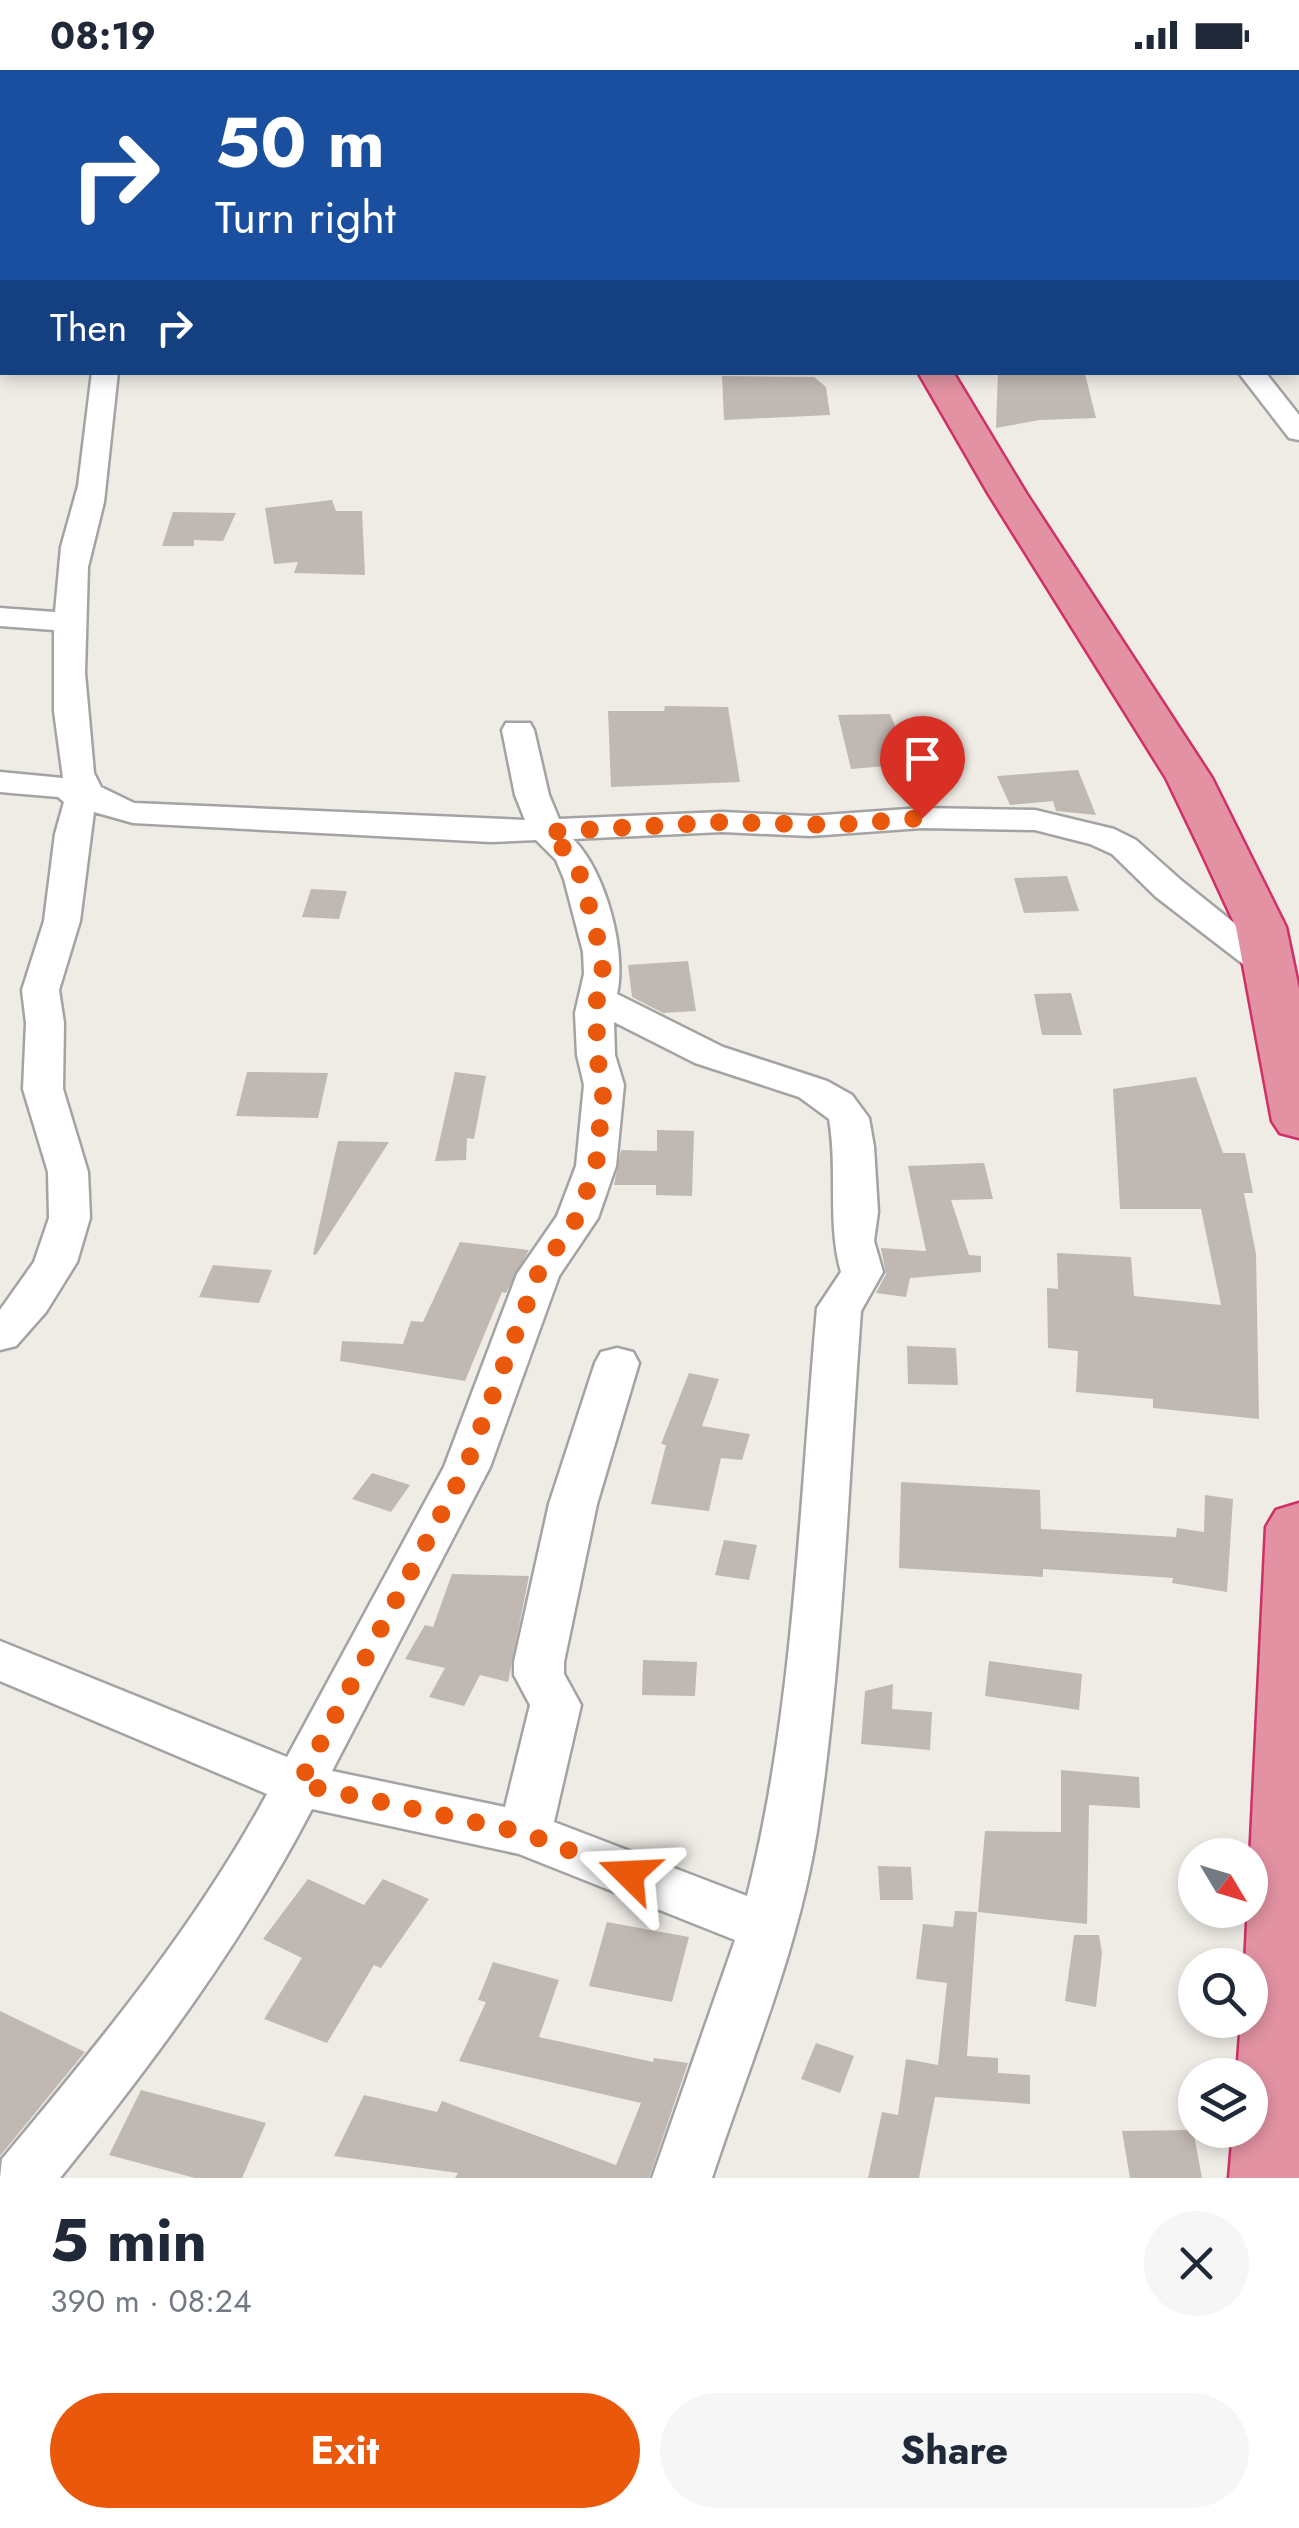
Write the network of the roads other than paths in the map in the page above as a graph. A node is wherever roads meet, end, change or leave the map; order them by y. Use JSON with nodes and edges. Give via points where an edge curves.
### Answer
{"nodes":[{"id":1,"x":105,"y":375,"type":"edge"},
{"id":2,"x":938,"y":375,"type":"edge"},
{"id":3,"x":1254,"y":375,"type":"edge"},
{"id":4,"x":1299,"y":432,"type":"edge"},
{"id":5,"x":0,"y":617,"type":"edge"},
{"id":6,"x":71,"y":622,"type":"junction"},
{"id":7,"x":518,"y":730,"type":"dead end"},
{"id":8,"x":0,"y":782,"type":"edge"},
{"id":9,"x":84,"y":796,"type":"junction"},
{"id":10,"x":547,"y":832,"type":"junction"},
{"id":11,"x":1270,"y":966,"type":"junction"},
{"id":12,"x":596,"y":998,"type":"junction"},
{"id":13,"x":1299,"y":1121,"type":"edge"},
{"id":14,"x":0,"y":1335,"type":"edge"},
{"id":15,"x":617,"y":1363,"type":"dead end"},
{"id":16,"x":1299,"y":1527,"type":"edge"},
{"id":17,"x":0,"y":1660,"type":"edge"},
{"id":18,"x":299,"y":1784,"type":"junction"},
{"id":19,"x":525,"y":1833,"type":"junction"},
{"id":20,"x":767,"y":1928,"type":"junction"},
{"id":21,"x":24,"y":2178,"type":"edge"},
{"id":22,"x":682,"y":2178,"type":"edge"},
{"id":23,"x":1270,"y":2178,"type":"edge"}],
"edges":[{"from":1,"to":6,"type":"street","via":[[89,504],[76,545]]},
{"from":2,"to":11,"type":"highway","via":[[1189,778],[1260,927]]},
{"from":3,"to":4,"type":"street"},
{"from":5,"to":6,"type":"street"},
{"from":6,"to":9,"type":"street","via":[[69,733]]},
{"from":7,"to":10,"type":"street"},
{"from":8,"to":9,"type":"street","via":[[67,788]]},
{"from":9,"to":10,"type":"street","via":[[132,813]]},
{"from":9,"to":14,"type":"street","via":[[75,819],[64,914],[40,993],[42,1083],[72,1201],[46,1279]]},
{"from":10,"to":11,"type":"street","via":[[722,822],[1035,820],[1124,848]]},
{"from":10,"to":12,"type":"street","via":[[571,856],[588,898],[603,974]]},
{"from":11,"to":13,"type":"highway"},
{"from":12,"to":18,"type":"street","via":[[596,1055],[604,1085],[600,1139],[577,1218],[538,1274],[466,1467]]},
{"from":12,"to":20,"type":"street","via":[[709,1055],[828,1095],[849,1118],[853,1241],[862,1272],[839,1308],[790,1833]]},
{"from":15,"to":19,"type":"street","via":[[573,1504],[539,1662],[538,1675],[556,1705]]},
{"from":16,"to":23,"type":"highway"},
{"from":17,"to":18,"type":"street"},
{"from":18,"to":19,"type":"street"},
{"from":18,"to":21,"type":"street","via":[[222,1916],[132,2045]]},
{"from":19,"to":20,"type":"street"},
{"from":20,"to":22,"type":"street"}]}
